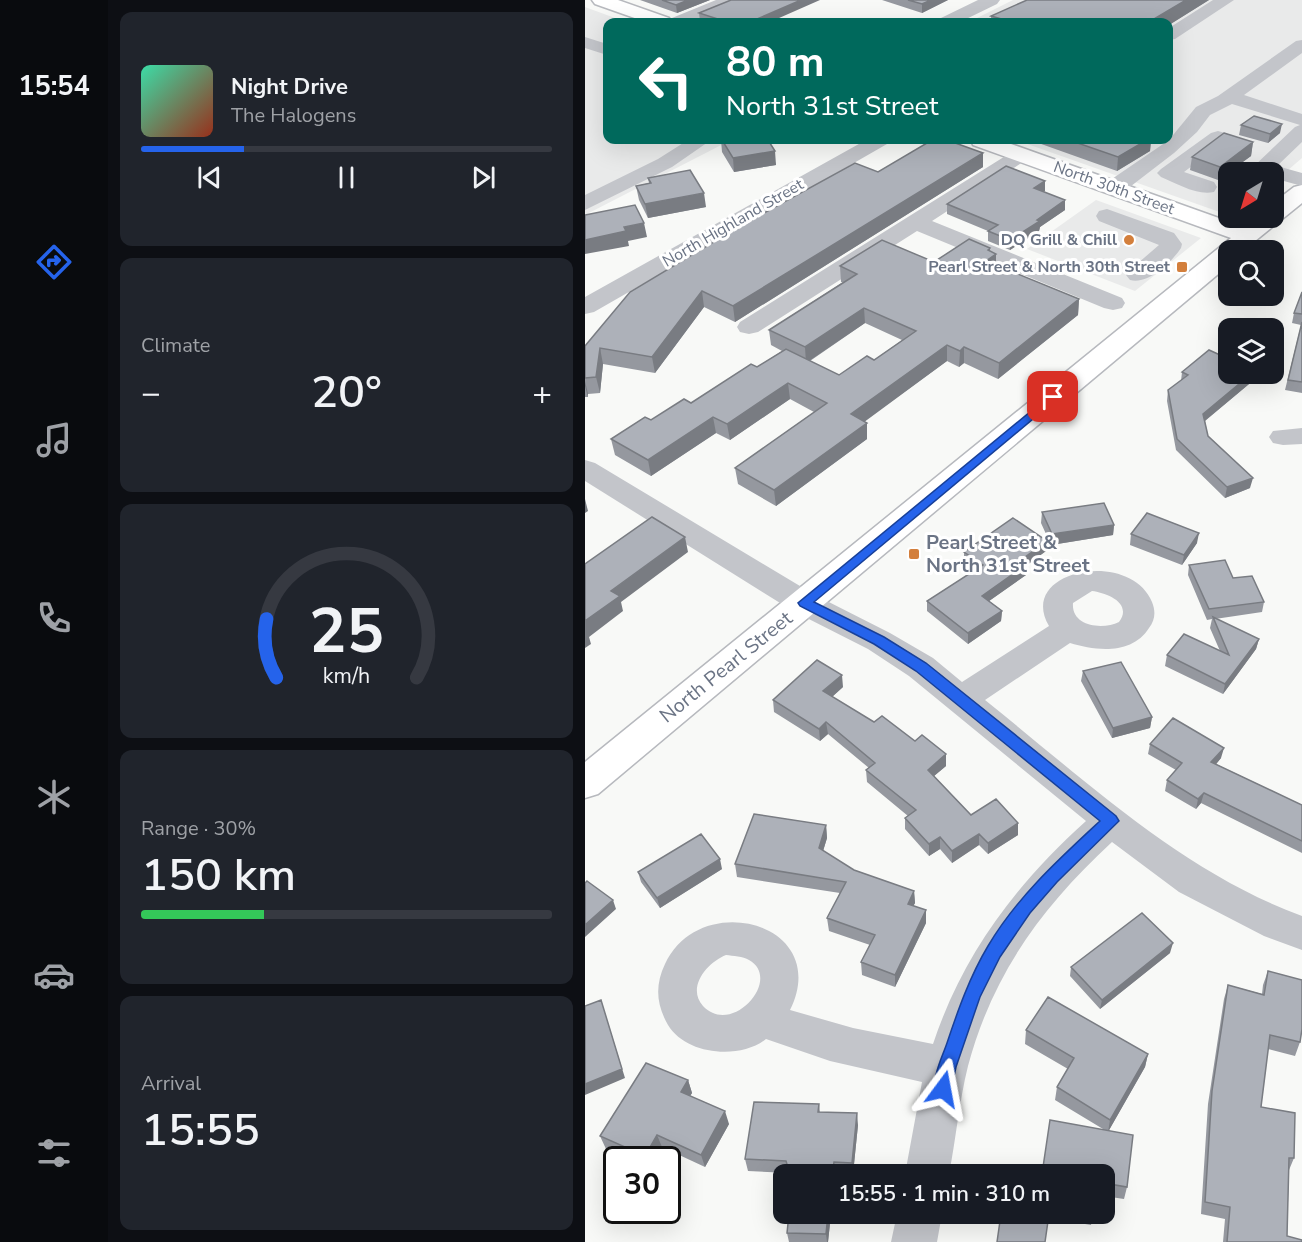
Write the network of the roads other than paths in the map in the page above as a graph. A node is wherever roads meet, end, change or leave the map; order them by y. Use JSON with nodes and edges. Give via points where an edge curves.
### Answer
{"nodes":[{"id":1,"x":601,"y":0,"type":"edge"},
{"id":2,"x":731,"y":0,"type":"edge"},
{"id":3,"x":991,"y":0,"type":"edge"},
{"id":4,"x":1225,"y":0,"type":"edge"},
{"id":5,"x":651,"y":18,"type":"edge"},
{"id":6,"x":688,"y":18,"type":"edge"},
{"id":7,"x":955,"y":18,"type":"edge"},
{"id":8,"x":1173,"y":32,"type":"edge"},
{"id":9,"x":585,"y":42,"type":"edge"},
{"id":10,"x":603,"y":49,"type":"edge"},
{"id":11,"x":1298,"y":52,"type":"edge"},
{"id":12,"x":1229,"y":97,"type":"junction"},
{"id":13,"x":1302,"y":120,"type":"edge"},
{"id":14,"x":1190,"y":128,"type":"junction"},
{"id":15,"x":1302,"y":131,"type":"edge"},
{"id":16,"x":694,"y":144,"type":"edge"},
{"id":17,"x":873,"y":144,"type":"edge"},
{"id":18,"x":998,"y":144,"type":"edge"},
{"id":19,"x":1172,"y":144,"type":"edge"},
{"id":20,"x":1173,"y":144,"type":"edge"},
{"id":21,"x":1247,"y":146,"type":"junction"},
{"id":22,"x":1167,"y":149,"type":"junction"},
{"id":23,"x":1022,"y":154,"type":"junction"},
{"id":24,"x":1190,"y":157,"type":"junction"},
{"id":25,"x":1302,"y":180,"type":"edge"},
{"id":26,"x":1206,"y":187,"type":"dead end"},
{"id":27,"x":1114,"y":188,"type":"junction"},
{"id":28,"x":1302,"y":192,"type":"edge"},
{"id":29,"x":585,"y":202,"type":"edge"},
{"id":30,"x":1284,"y":206,"type":"edge"},
{"id":31,"x":1107,"y":216,"type":"dead end"},
{"id":32,"x":915,"y":222,"type":"junction"},
{"id":33,"x":1258,"y":228,"type":"edge"},
{"id":34,"x":1223,"y":240,"type":"edge"},
{"id":35,"x":1243,"y":240,"type":"edge"},
{"id":36,"x":1218,"y":261,"type":"edge"},
{"id":37,"x":1138,"y":275,"type":"dead end"},
{"id":38,"x":585,"y":284,"type":"edge"},
{"id":39,"x":607,"y":295,"type":"junction"},
{"id":40,"x":1113,"y":303,"type":"dead end"},
{"id":41,"x":585,"y":307,"type":"edge"},
{"id":42,"x":749,"y":327,"type":"dead end"},
{"id":43,"x":585,"y":469,"type":"edge"},
{"id":44,"x":804,"y":603,"type":"junction"},
{"id":45,"x":1069,"y":628,"type":"dead end"},
{"id":46,"x":962,"y":699,"type":"junction"},
{"id":47,"x":585,"y":783,"type":"edge"},
{"id":48,"x":1111,"y":821,"type":"junction"},
{"id":49,"x":1302,"y":933,"type":"edge"},
{"id":50,"x":763,"y":1018,"type":"dead end"},
{"id":51,"x":947,"y":1067,"type":"junction"},
{"id":52,"x":929,"y":1164,"type":"edge"},
{"id":53,"x":918,"y":1224,"type":"edge"},
{"id":54,"x":914,"y":1242,"type":"edge"}],
"edges":[{"from":1,"to":5,"type":"main road"},
{"from":2,"to":6,"type":"street"},
{"from":3,"to":7,"type":"street"},
{"from":4,"to":8,"type":"street"},
{"from":9,"to":10,"type":"street"},
{"from":11,"to":12,"type":"street"},
{"from":12,"to":13,"type":"street"},
{"from":12,"to":14,"type":"street","via":[[1203,111]]},
{"from":14,"to":20,"type":"street"},
{"from":14,"to":21,"type":"street"},
{"from":15,"to":21,"type":"street"},
{"from":16,"to":29,"type":"street"},
{"from":17,"to":39,"type":"street","name":"North Highland Street"},
{"from":18,"to":23,"type":"main road","name":"North 30th Street"},
{"from":19,"to":22,"type":"street"},
{"from":21,"to":24,"type":"street"},
{"from":21,"to":25,"type":"street","via":[[1261,168]]},
{"from":22,"to":24,"type":"street"},
{"from":22,"to":27,"type":"street"},
{"from":23,"to":27,"type":"main road","name":"North 30th Street"},
{"from":23,"to":32,"type":"street"},
{"from":24,"to":26,"type":"street","via":[[1168,173]]},
{"from":27,"to":34,"type":"main road","name":"North 30th Street"},
{"from":28,"to":30,"type":"main road","name":"North Pearl Street"},
{"from":31,"to":37,"type":"street","via":[[1165,238],[1171,244]]},
{"from":32,"to":40,"type":"street"},
{"from":32,"to":42,"type":"street"},
{"from":33,"to":35,"type":"main road","name":"North Pearl Street"},
{"from":36,"to":44,"type":"main road","name":"North Pearl Street"},
{"from":38,"to":39,"type":"street"},
{"from":39,"to":41,"type":"street","name":"North Highland Street"},
{"from":43,"to":44,"type":"street"},
{"from":44,"to":46,"type":"street","via":[[879,641]]},
{"from":44,"to":47,"type":"main road","name":"North Pearl Street"},
{"from":45,"to":46,"type":"street"},
{"from":46,"to":48,"type":"street"},
{"from":48,"to":49,"type":"street","via":[[1192,881]]},
{"from":48,"to":51,"type":"street","via":[[1051,877],[994,951],[972,995]]},
{"from":50,"to":51,"type":"street","via":[[841,1045]]},
{"from":51,"to":52,"type":"street"},
{"from":53,"to":54,"type":"street"}]}
